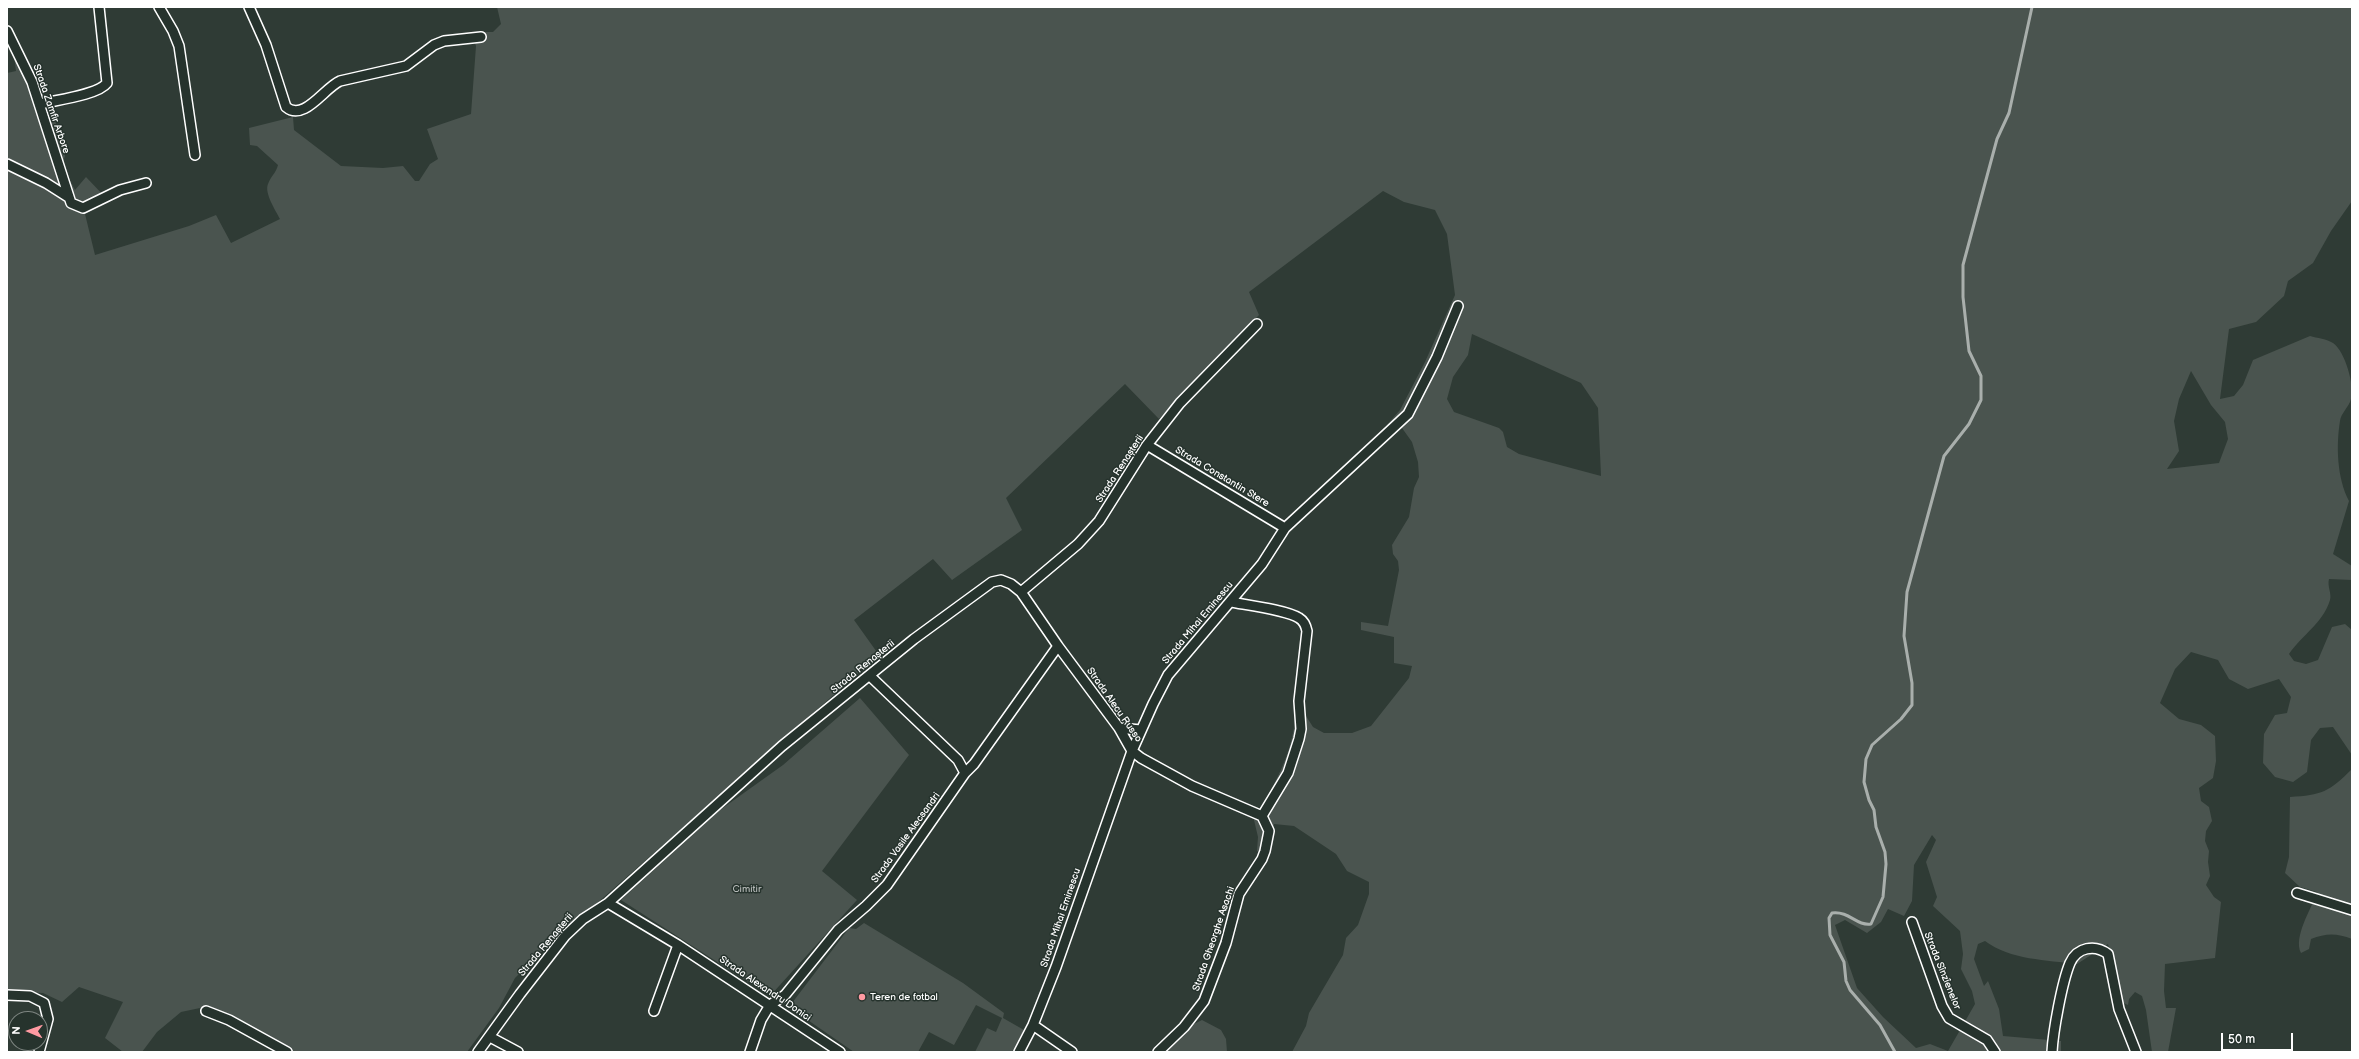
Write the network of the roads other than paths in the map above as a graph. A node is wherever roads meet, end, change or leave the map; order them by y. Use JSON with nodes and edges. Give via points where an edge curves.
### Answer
{"nodes":[{"id":1,"x":99,"y":7,"type":"edge"},
{"id":2,"x":159,"y":7,"type":"edge"},
{"id":3,"x":249,"y":7,"type":"edge"},
{"id":4,"x":7,"y":31,"type":"edge"},
{"id":5,"x":480,"y":37,"type":"dead end"},
{"id":6,"x":40,"y":104,"type":"junction"},
{"id":7,"x":195,"y":155,"type":"dead end"},
{"id":8,"x":7,"y":164,"type":"edge"},
{"id":9,"x":146,"y":183,"type":"dead end"},
{"id":10,"x":68,"y":197,"type":"junction"},
{"id":11,"x":1458,"y":306,"type":"dead end"},
{"id":12,"x":1257,"y":324,"type":"dead end"},
{"id":13,"x":1147,"y":446,"type":"junction"},
{"id":14,"x":1285,"y":528,"type":"junction"},
{"id":15,"x":1021,"y":592,"type":"junction"},
{"id":16,"x":1231,"y":602,"type":"junction"},
{"id":17,"x":1058,"y":646,"type":"junction"},
{"id":18,"x":870,"y":676,"type":"junction"},
{"id":19,"x":1119,"y":728,"type":"junction"},
{"id":20,"x":1142,"y":730,"type":"junction"},
{"id":21,"x":1132,"y":751,"type":"junction"},
{"id":22,"x":965,"y":773,"type":"junction"},
{"id":23,"x":1262,"y":816,"type":"junction"},
{"id":24,"x":2297,"y":893,"type":"dead end"},
{"id":25,"x":608,"y":903,"type":"junction"},
{"id":26,"x":2352,"y":910,"type":"edge"},
{"id":27,"x":1912,"y":922,"type":"dead end"},
{"id":28,"x":678,"y":945,"type":"junction"},
{"id":29,"x":7,"y":995,"type":"edge"},
{"id":30,"x":770,"y":1005,"type":"junction"},
{"id":31,"x":206,"y":1011,"type":"dead end"},
{"id":32,"x":654,"y":1011,"type":"dead end"},
{"id":33,"x":1033,"y":1025,"type":"junction"},
{"id":34,"x":490,"y":1037,"type":"junction"},
{"id":35,"x":39,"y":1052,"type":"edge"},
{"id":36,"x":287,"y":1052,"type":"edge"},
{"id":37,"x":478,"y":1052,"type":"edge"},
{"id":38,"x":518,"y":1052,"type":"edge"},
{"id":39,"x":750,"y":1052,"type":"edge"},
{"id":40,"x":840,"y":1052,"type":"edge"},
{"id":41,"x":1019,"y":1052,"type":"edge"},
{"id":42,"x":1072,"y":1052,"type":"edge"},
{"id":43,"x":1158,"y":1052,"type":"edge"},
{"id":44,"x":1995,"y":1052,"type":"edge"},
{"id":45,"x":2052,"y":1052,"type":"edge"},
{"id":46,"x":2136,"y":1052,"type":"edge"}],
"edges":[{"from":1,"to":6,"type":"street","via":[[107,83],[104,87],[89,92]]},
{"from":2,"to":7,"type":"street","via":[[179,46]]},
{"from":3,"to":5,"type":"street","via":[[266,45],[286,107],[298,112],[331,85],[340,81],[406,66],[434,45],[444,41]]},
{"from":4,"to":6,"type":"street","name":"Strada Zamfir Arbore"},
{"from":6,"to":10,"type":"street","name":"Strada Zamfir Arbore"},
{"from":8,"to":10,"type":"street"},
{"from":9,"to":10,"type":"street","via":[[120,190],[83,208],[76,206]]},
{"from":11,"to":14,"type":"street","name":"Strada Mihai Eminescu","via":[[1437,358],[1408,414]]},
{"from":12,"to":13,"type":"street","name":"Strada Renașterii","via":[[1180,403]]},
{"from":13,"to":14,"type":"street","name":"Strada Constantin Stere"},
{"from":13,"to":15,"type":"street","name":"Strada Renașterii","via":[[1099,521],[1078,544]]},
{"from":14,"to":16,"type":"street","name":"Strada Mihai Eminescu","via":[[1262,564]]},
{"from":15,"to":17,"type":"street","name":"Strada Alecu Russo"},
{"from":15,"to":18,"type":"street","name":"Strada Renașterii","via":[[1001,580],[992,582],[914,639]]},
{"from":16,"to":20,"type":"street","name":"Strada Mihai Eminescu","via":[[1168,675]]},
{"from":16,"to":23,"type":"street","via":[[1298,617],[1304,622],[1307,632],[1299,701],[1299,739],[1288,773]]},
{"from":17,"to":19,"type":"street","name":"Strada Alecu Russo"},
{"from":17,"to":22,"type":"street","name":"Strada Vasile Alecsandri"},
{"from":18,"to":22,"type":"street","via":[[958,760]]},
{"from":18,"to":25,"type":"street","name":"Strada Renașterii","via":[[782,746]]},
{"from":19,"to":20,"type":"street"},
{"from":19,"to":21,"type":"street","name":"Strada Alecu Russo"},
{"from":20,"to":21,"type":"street","name":"Strada Mihai Eminescu"},
{"from":21,"to":23,"type":"street","name":"Strada Alecu Russo","via":[[1192,786]]},
{"from":21,"to":33,"type":"street","name":"Strada Mihai Eminescu","via":[[1056,968]]},
{"from":22,"to":30,"type":"street","name":"Strada Vasile Alecsandri","via":[[887,885],[838,930],[785,995]]},
{"from":23,"to":43,"type":"street","name":"Strada Gheorghe Asachi","via":[[1268,831],[1265,851],[1239,894],[1226,944],[1204,1001],[1184,1027]]},
{"from":24,"to":26,"type":"street"},
{"from":25,"to":28,"type":"street","name":"Strada Alexandru Donici"},
{"from":25,"to":34,"type":"street","name":"Strada Renașterii","via":[[583,919],[565,936]]},
{"from":27,"to":44,"type":"street","name":"Strada Sînzîenelor","via":[[1942,1006],[1949,1018],[1987,1040]]},
{"from":28,"to":30,"type":"street","name":"Strada Alexandru Donici"},
{"from":28,"to":32,"type":"street"},
{"from":29,"to":35,"type":"street","via":[[30,996],[44,1003],[48,1012]]},
{"from":30,"to":39,"type":"street","name":"Strada Vasile Alecsandri","via":[[761,1020]]},
{"from":30,"to":40,"type":"street","name":"Strada Alexandru Donici"},
{"from":31,"to":36,"type":"street","via":[[229,1020]]},
{"from":33,"to":41,"type":"street","name":"Strada Mihai Eminescu"},
{"from":33,"to":42,"type":"street"},
{"from":34,"to":37,"type":"street","name":"Strada Renașterii"},
{"from":34,"to":38,"type":"street"},
{"from":45,"to":46,"type":"street","via":[[2070,963],[2080,951],[2092,948],[2101,949],[2108,954],[2119,1009]]}]}
